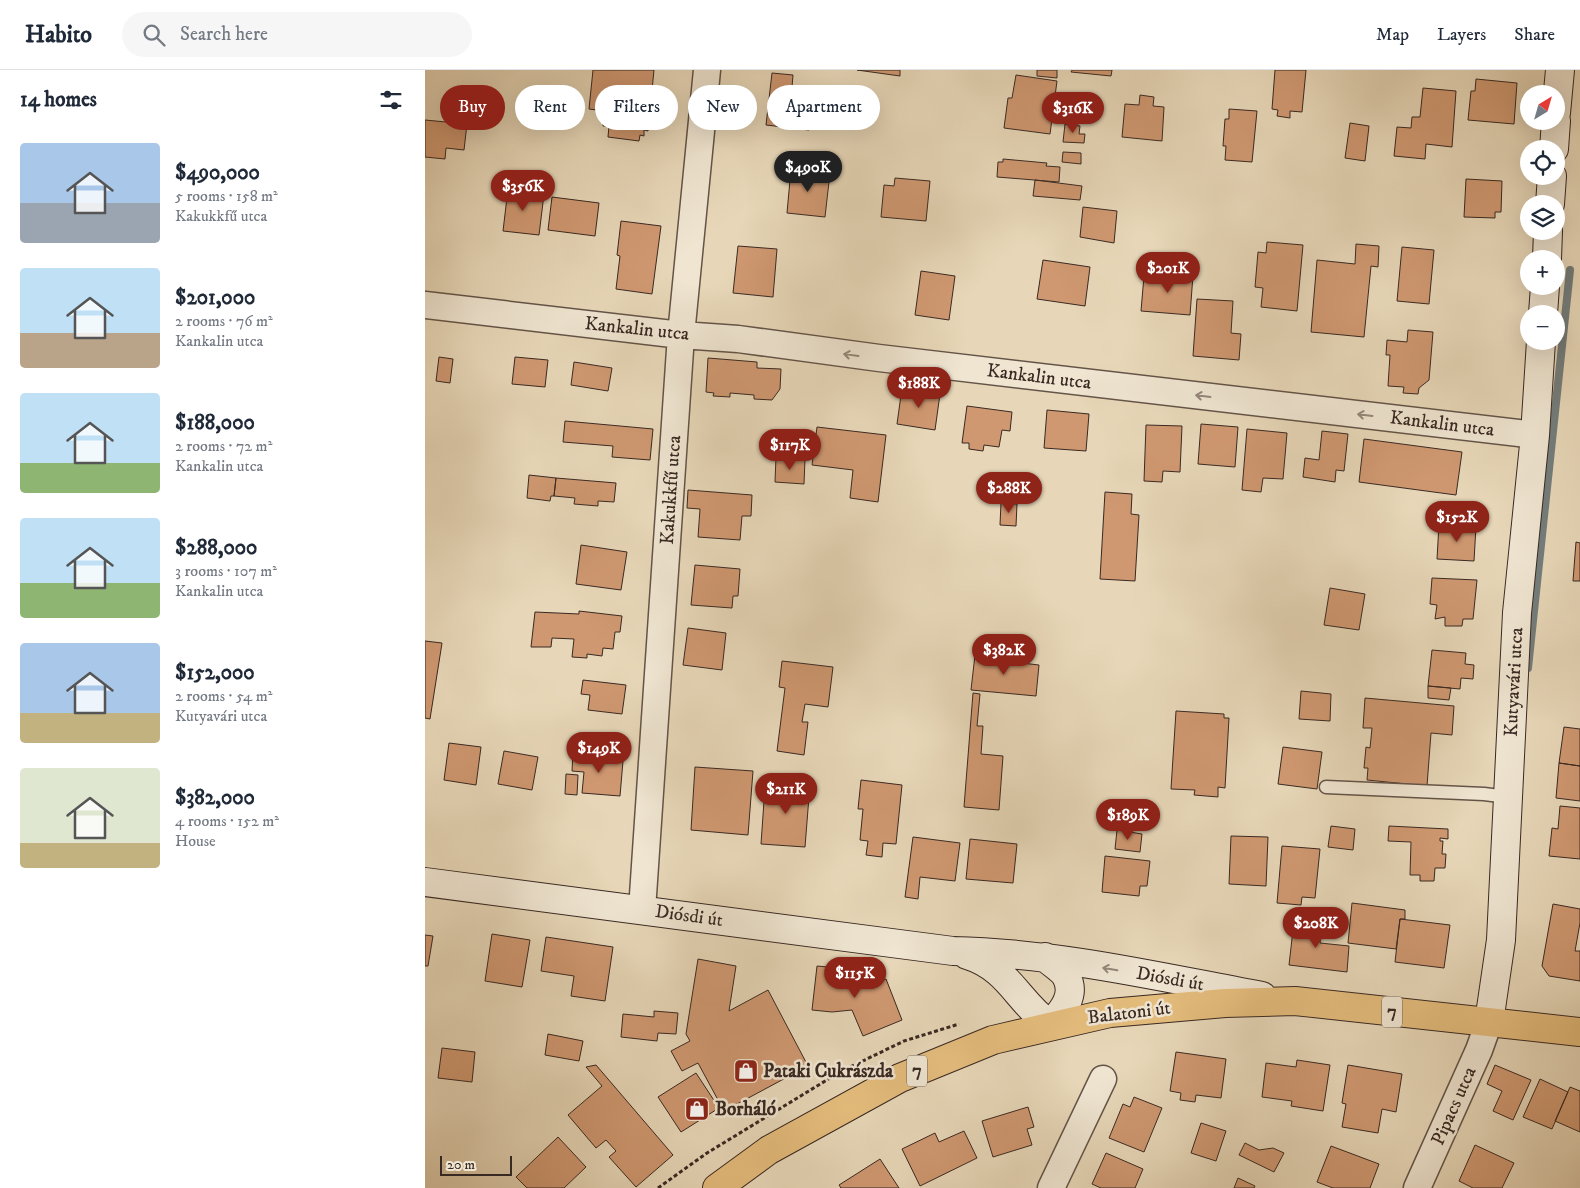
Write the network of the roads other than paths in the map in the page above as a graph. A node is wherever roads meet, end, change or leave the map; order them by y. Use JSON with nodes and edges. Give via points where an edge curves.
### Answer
{"nodes":[{"id":1,"x":707,"y":70,"type":"edge"},
{"id":2,"x":1560,"y":70,"type":"edge"},
{"id":3,"x":1559,"y":85,"type":"edge"},
{"id":4,"x":425,"y":305,"type":"edge"},
{"id":5,"x":681,"y":335,"type":"junction"},
{"id":6,"x":1540,"y":350,"type":"edge"},
{"id":7,"x":1535,"y":435,"type":"junction"},
{"id":8,"x":1326,"y":787,"type":"dead end"},
{"id":9,"x":1508,"y":797,"type":"junction"},
{"id":10,"x":425,"y":882,"type":"edge"},
{"id":11,"x":642,"y":910,"type":"junction"},
{"id":12,"x":953,"y":951,"type":"junction"},
{"id":13,"x":1045,"y":957,"type":"junction"},
{"id":14,"x":1018,"y":994,"type":"junction"},
{"id":15,"x":1295,"y":1002,"type":"junction"},
{"id":16,"x":1489,"y":1022,"type":"junction"},
{"id":17,"x":1050,"y":1026,"type":"junction"},
{"id":18,"x":1580,"y":1032,"type":"edge"},
{"id":19,"x":993,"y":1040,"type":"junction"},
{"id":20,"x":1103,"y":1079,"type":"dead end"},
{"id":21,"x":717,"y":1188,"type":"edge"},
{"id":22,"x":1051,"y":1188,"type":"edge"},
{"id":23,"x":1417,"y":1188,"type":"edge"}],
"edges":[{"from":1,"to":5,"type":"street","name":"Kakukkfű utca"},
{"from":2,"to":3,"type":"main road"},
{"from":4,"to":5,"type":"street","name":"Kankalin utca"},
{"from":7,"to":5,"type":"street","name":"Kankalin utca","one_way":true,"via":[[738,339]]},
{"from":5,"to":11,"type":"street","name":"Kakukkfű utca"},
{"from":6,"to":7,"type":"main road","name":"Kutyavári utca"},
{"from":7,"to":9,"type":"main road","name":"Kutyavári utca","via":[[1517,613]]},
{"from":8,"to":9,"type":"lane"},
{"from":9,"to":16,"type":"main road","name":"Kutyavári utca","via":[[1501,940]]},
{"from":10,"to":11,"type":"main road","name":"Diósdi út"},
{"from":11,"to":12,"type":"main road","name":"Diósdi út"},
{"from":12,"to":13,"type":"main road","name":"Diósdi út"},
{"from":12,"to":14,"type":"main road","name":"Diósdi út","via":[[980,959],[997,969]]},
{"from":15,"to":13,"type":"main road","name":"Diósdi út","one_way":true},
{"from":13,"to":17,"type":"main road","via":[[1066,976],[1070,992],[1065,1008]]},
{"from":14,"to":17,"type":"main road","name":"Diósdi út"},
{"from":14,"to":19,"type":"main road","via":[[1013,1019]]},
{"from":15,"to":16,"type":"main road","name":"Balatoni út","number":"7"},
{"from":15,"to":17,"type":"main road","name":"Balatoni út","number":"7","via":[[1131,1010]]},
{"from":16,"to":18,"type":"main road","name":"Balatoni út","number":"7"},
{"from":16,"to":23,"type":"street","name":"Pipacs utca"},
{"from":17,"to":19,"type":"main road","name":"Balatoni út","number":"7"},
{"from":19,"to":21,"type":"main road","name":"Balatoni út","number":"7","via":[[900,1078],[844,1106],[769,1150]]},
{"from":20,"to":22,"type":"street"}]}
